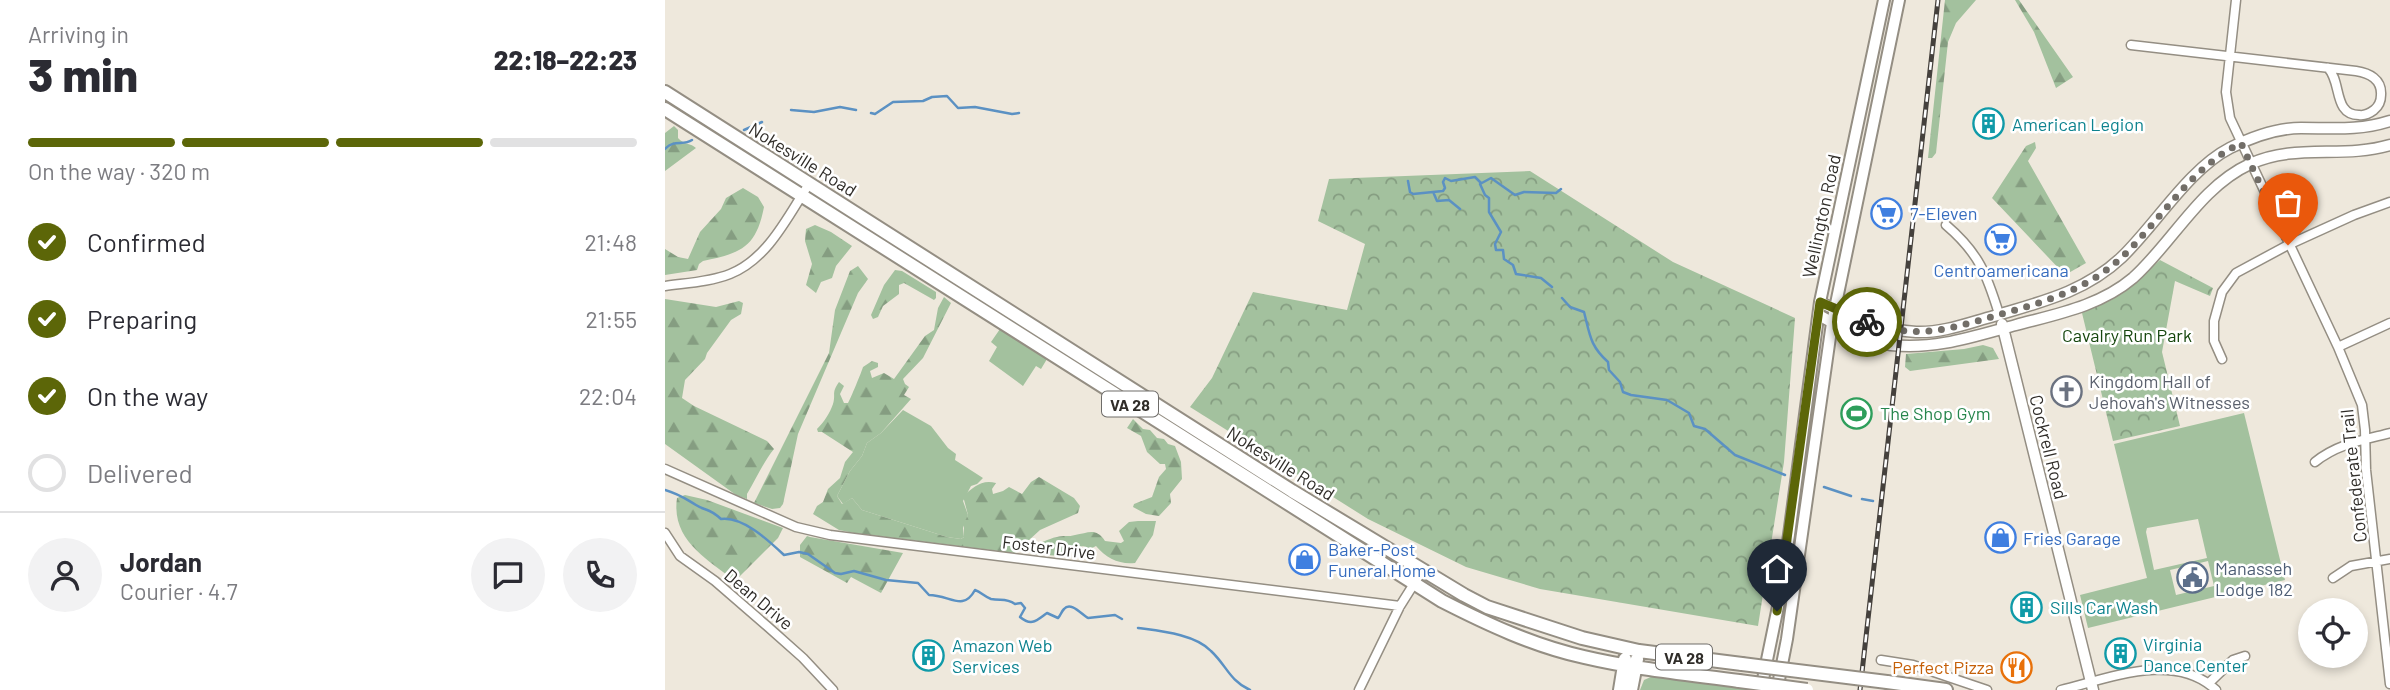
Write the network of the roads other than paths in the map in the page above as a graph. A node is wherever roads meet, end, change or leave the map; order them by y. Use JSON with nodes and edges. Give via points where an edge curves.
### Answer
{"nodes":[{"id":1,"x":1884,"y":0,"type":"edge"},
{"id":2,"x":1899,"y":0,"type":"edge"},
{"id":3,"x":2235,"y":0,"type":"edge"},
{"id":4,"x":2131,"y":45,"type":"dead end"},
{"id":5,"x":2229,"y":56,"type":"junction"},
{"id":6,"x":2328,"y":68,"type":"junction"},
{"id":7,"x":665,"y":92,"type":"edge"},
{"id":8,"x":665,"y":109,"type":"edge"},
{"id":9,"x":2390,"y":121,"type":"edge"},
{"id":10,"x":2241,"y":143,"type":"junction"},
{"id":11,"x":2390,"y":145,"type":"edge"},
{"id":12,"x":2250,"y":163,"type":"junction"},
{"id":13,"x":805,"y":190,"type":"junction"},
{"id":14,"x":2390,"y":202,"type":"edge"},
{"id":15,"x":1946,"y":225,"type":"dead end"},
{"id":16,"x":2288,"y":245,"type":"junction"},
{"id":17,"x":665,"y":286,"type":"edge"},
{"id":18,"x":1820,"y":302,"type":"junction"},
{"id":19,"x":1835,"y":309,"type":"junction"},
{"id":20,"x":1999,"y":314,"type":"junction"},
{"id":21,"x":1003,"y":315,"type":"junction"},
{"id":22,"x":1819,"y":315,"type":"junction"},
{"id":23,"x":1832,"y":323,"type":"junction"},
{"id":24,"x":2390,"y":323,"type":"edge"},
{"id":25,"x":2003,"y":328,"type":"junction"},
{"id":26,"x":2338,"y":347,"type":"junction"},
{"id":27,"x":2222,"y":359,"type":"dead end"},
{"id":28,"x":2390,"y":433,"type":"edge"},
{"id":29,"x":2365,"y":439,"type":"junction"},
{"id":30,"x":2315,"y":462,"type":"dead end"},
{"id":31,"x":665,"y":469,"type":"edge"},
{"id":32,"x":665,"y":533,"type":"edge"},
{"id":33,"x":2390,"y":559,"type":"edge"},
{"id":34,"x":2377,"y":561,"type":"junction"},
{"id":35,"x":1422,"y":571,"type":"junction"},
{"id":36,"x":2333,"y":579,"type":"dead end"},
{"id":37,"x":1413,"y":585,"type":"junction"},
{"id":38,"x":1401,"y":606,"type":"junction"},
{"id":39,"x":1633,"y":650,"type":"junction"},
{"id":40,"x":2245,"y":656,"type":"dead end"},
{"id":41,"x":1881,"y":660,"type":"dead end"},
{"id":42,"x":1630,"y":666,"type":"junction"},
{"id":43,"x":2209,"y":683,"type":"junction"},
{"id":44,"x":2390,"y":684,"type":"edge"},
{"id":45,"x":2092,"y":686,"type":"edge"},
{"id":46,"x":833,"y":690,"type":"edge"},
{"id":47,"x":1359,"y":690,"type":"edge"},
{"id":48,"x":1620,"y":690,"type":"edge"},
{"id":49,"x":1631,"y":690,"type":"edge"},
{"id":50,"x":1761,"y":690,"type":"edge"},
{"id":51,"x":1777,"y":690,"type":"edge"},
{"id":52,"x":1807,"y":690,"type":"edge"},
{"id":53,"x":1946,"y":690,"type":"edge"},
{"id":54,"x":1987,"y":690,"type":"edge"},
{"id":55,"x":2061,"y":690,"type":"edge"},
{"id":56,"x":2216,"y":690,"type":"edge"}],
"edges":[{"from":1,"to":18,"type":"main road","name":"Wellington Road"},
{"from":2,"to":19,"type":"main road","name":"Wellington Road"},
{"from":3,"to":5,"type":"street","name":"Confederate Trail"},
{"from":4,"to":5,"type":"street"},
{"from":5,"to":6,"type":"street"},
{"from":5,"to":10,"type":"street","name":"Confederate Trail","via":[[2227,105]]},
{"from":6,"to":6,"type":"street","via":[[2372,76],[2382,92],[2378,106],[2360,116],[2347,111]]},
{"from":7,"to":13,"type":"highway","name":"Nokesville Road","number":"VA 28"},
{"from":8,"to":13,"type":"highway","name":"Nokesville Road","number":"VA 28"},
{"from":9,"to":10,"type":"street","via":[[2351,130],[2283,130]]},
{"from":10,"to":12,"type":"street","name":"Confederate Trail"},
{"from":10,"to":20,"type":"street","via":[[2203,167],[2122,257],[2096,277],[2059,298]]},
{"from":11,"to":12,"type":"street","via":[[2360,152],[2289,152]]},
{"from":12,"to":16,"type":"street","name":"Confederate Trail"},
{"from":12,"to":25,"type":"street","via":[[2208,195],[2126,284],[2085,306]]},
{"from":13,"to":17,"type":"street","via":[[768,246],[748,264],[721,277]]},
{"from":13,"to":21,"type":"highway","name":"Nokesville Road","number":"VA 28"},
{"from":14,"to":16,"type":"street"},
{"from":15,"to":20,"type":"street","name":"Cockrell Road","via":[[1975,256]]},
{"from":16,"to":26,"type":"street","name":"Confederate Trail"},
{"from":16,"to":27,"type":"street","via":[[2245,266],[2222,292],[2214,334]]},
{"from":18,"to":19,"type":"street"},
{"from":18,"to":22,"type":"main road","name":"Wellington Road"},
{"from":19,"to":20,"type":"street","via":[[1877,325],[1915,332],[1942,330]]},
{"from":19,"to":23,"type":"main road","name":"Wellington Road"},
{"from":20,"to":25,"type":"street","name":"Cockrell Road"},
{"from":21,"to":35,"type":"highway","name":"Nokesville Road","number":"VA 28"},
{"from":21,"to":37,"type":"highway","name":"Nokesville Road","number":"VA 28"},
{"from":22,"to":23,"type":"street"},
{"from":22,"to":50,"type":"main road","name":"Wellington Road","via":[[1782,587]]},
{"from":23,"to":25,"type":"street","via":[[1864,338],[1899,345],[1937,344]]},
{"from":23,"to":51,"type":"main road","name":"Wellington Road"},
{"from":24,"to":26,"type":"street"},
{"from":25,"to":45,"type":"street","name":"Cockrell Road"},
{"from":26,"to":29,"type":"street","name":"Confederate Trail","via":[[2362,405]]},
{"from":28,"to":29,"type":"street"},
{"from":29,"to":30,"type":"street"},
{"from":29,"to":34,"type":"street","name":"Confederate Trail"},
{"from":31,"to":38,"type":"street","name":"Foster Drive","via":[[796,527],[830,535]]},
{"from":32,"to":46,"type":"street","name":"Dean Drive","via":[[680,556],[767,626]]},
{"from":33,"to":34,"type":"street"},
{"from":34,"to":36,"type":"street","via":[[2351,566]]},
{"from":34,"to":44,"type":"street","name":"Confederate Trail"},
{"from":35,"to":37,"type":"street"},
{"from":35,"to":39,"type":"highway","name":"Nokesville Road","number":"VA 28","via":[[1487,607]]},
{"from":37,"to":38,"type":"street"},
{"from":37,"to":42,"type":"highway","name":"Nokesville Road","number":"VA 28","via":[[1534,642]]},
{"from":38,"to":47,"type":"street"},
{"from":39,"to":42,"type":"highway"},
{"from":39,"to":53,"type":"highway","name":"Nokesville Road","number":"VA 28","bridge":true},
{"from":40,"to":43,"type":"street"},
{"from":41,"to":54,"type":"street","via":[[1913,665]]},
{"from":42,"to":48,"type":"highway"},
{"from":42,"to":49,"type":"highway"},
{"from":42,"to":52,"type":"highway","name":"Nokesville Road","number":"VA 28","bridge":true},
{"from":43,"to":45,"type":"street","via":[[2164,668]]},
{"from":43,"to":56,"type":"street"},
{"from":45,"to":55,"type":"street"}]}
